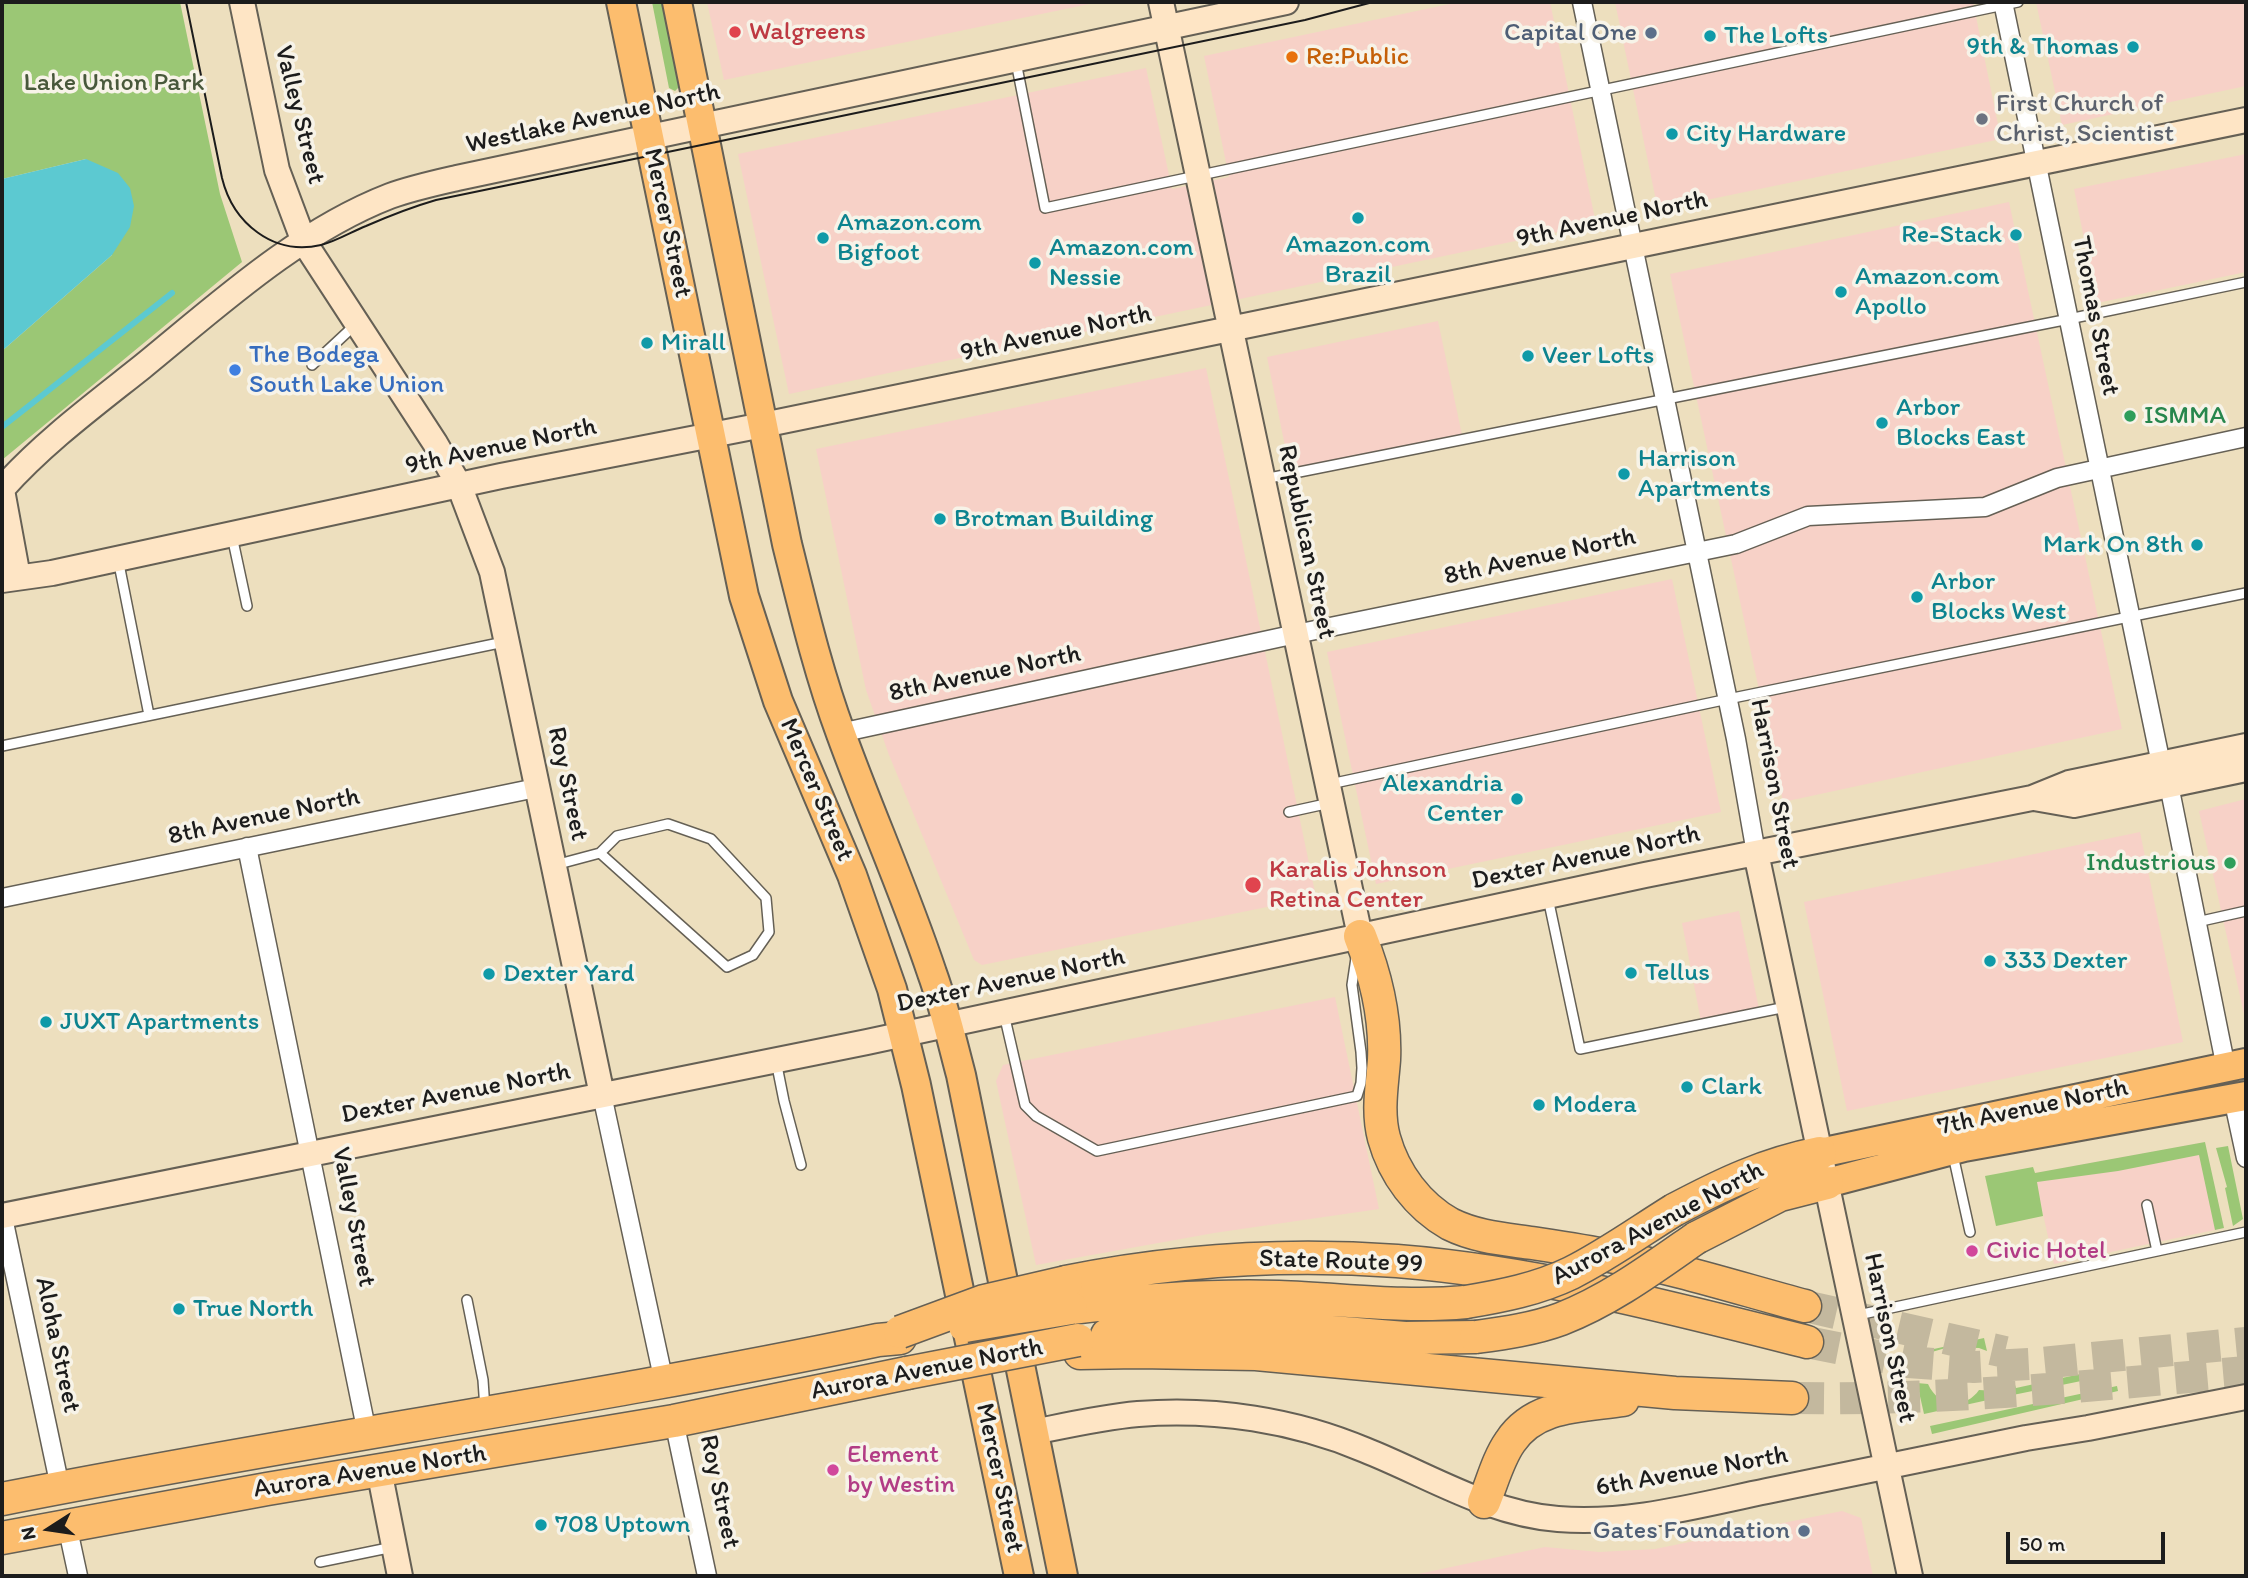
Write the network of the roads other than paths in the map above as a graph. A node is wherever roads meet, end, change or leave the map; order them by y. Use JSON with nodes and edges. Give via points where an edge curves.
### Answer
{"nodes":[{"id":1,"x":242,"y":2,"type":"edge"},
{"id":2,"x":621,"y":2,"type":"edge"},
{"id":3,"x":677,"y":2,"type":"edge"},
{"id":4,"x":1161,"y":2,"type":"edge"},
{"id":5,"x":1286,"y":2,"type":"edge"},
{"id":6,"x":1582,"y":2,"type":"edge"},
{"id":7,"x":2008,"y":3,"type":"edge"},
{"id":8,"x":1167,"y":27,"type":"junction"},
{"id":9,"x":1016,"y":60,"type":"junction"},
{"id":10,"x":1600,"y":90,"type":"junction"},
{"id":11,"x":2246,"y":120,"type":"edge"},
{"id":12,"x":701,"y":126,"type":"junction"},
{"id":13,"x":649,"y":137,"type":"junction"},
{"id":14,"x":2038,"y":163,"type":"junction"},
{"id":15,"x":1198,"y":176,"type":"junction"},
{"id":16,"x":304,"y":242,"type":"junction"},
{"id":17,"x":1633,"y":246,"type":"junction"},
{"id":18,"x":2246,"y":282,"type":"edge"},
{"id":19,"x":2069,"y":319,"type":"junction"},
{"id":20,"x":356,"y":324,"type":"junction"},
{"id":21,"x":1231,"y":329,"type":"junction"},
{"id":22,"x":312,"y":365,"type":"dead end"},
{"id":23,"x":1664,"y":398,"type":"junction"},
{"id":24,"x":763,"y":425,"type":"junction"},
{"id":25,"x":710,"y":435,"type":"junction"},
{"id":26,"x":2246,"y":437,"type":"edge"},
{"id":27,"x":2099,"y":468,"type":"junction"},
{"id":28,"x":1263,"y":480,"type":"junction"},
{"id":29,"x":459,"y":485,"type":"junction"},
{"id":30,"x":2,"y":490,"type":"edge"},
{"id":31,"x":232,"y":534,"type":"junction"},
{"id":32,"x":1696,"y":552,"type":"junction"},
{"id":33,"x":118,"y":559,"type":"junction"},
{"id":34,"x":10,"y":579,"type":"edge"},
{"id":35,"x":2246,"y":593,"type":"edge"},
{"id":36,"x":247,"y":606,"type":"dead end"},
{"id":37,"x":2130,"y":617,"type":"junction"},
{"id":38,"x":1296,"y":634,"type":"junction"},
{"id":39,"x":508,"y":642,"type":"junction"},
{"id":40,"x":1728,"y":699,"type":"junction"},
{"id":41,"x":149,"y":715,"type":"junction"},
{"id":42,"x":841,"y":733,"type":"junction"},
{"id":43,"x":2,"y":746,"type":"edge"},
{"id":44,"x":2246,"y":746,"type":"edge"},
{"id":45,"x":2246,"y":769,"type":"edge"},
{"id":46,"x":2165,"y":774,"type":"junction"},
{"id":47,"x":536,"y":788,"type":"junction"},
{"id":48,"x":1330,"y":793,"type":"junction"},
{"id":49,"x":1289,"y":812,"type":"dead end"},
{"id":50,"x":247,"y":847,"type":"junction"},
{"id":51,"x":600,"y":853,"type":"junction"},
{"id":52,"x":1756,"y":853,"type":"junction"},
{"id":53,"x":553,"y":866,"type":"junction"},
{"id":54,"x":1548,"y":896,"type":"junction"},
{"id":55,"x":2,"y":898,"type":"edge"},
{"id":56,"x":2246,"y":911,"type":"edge"},
{"id":57,"x":2197,"y":922,"type":"junction"},
{"id":58,"x":1360,"y":936,"type":"junction"},
{"id":59,"x":1788,"y":1006,"type":"junction"},
{"id":60,"x":1004,"y":1013,"type":"junction"},
{"id":61,"x":948,"y":1024,"type":"junction"},
{"id":62,"x":904,"y":1034,"type":"junction"},
{"id":63,"x":775,"y":1059,"type":"junction"},
{"id":64,"x":2236,"y":1065,"type":"edge"},
{"id":65,"x":602,"y":1095,"type":"junction"},
{"id":66,"x":2240,"y":1097,"type":"edge"},
{"id":67,"x":1952,"y":1149,"type":"junction"},
{"id":68,"x":310,"y":1153,"type":"junction"},
{"id":69,"x":1820,"y":1153,"type":"junction"},
{"id":70,"x":2246,"y":1158,"type":"edge"},
{"id":71,"x":801,"y":1165,"type":"dead end"},
{"id":72,"x":1827,"y":1183,"type":"junction"},
{"id":73,"x":2147,"y":1205,"type":"dead end"},
{"id":74,"x":2,"y":1215,"type":"edge"},
{"id":75,"x":1970,"y":1231,"type":"dead end"},
{"id":76,"x":2246,"y":1232,"type":"edge"},
{"id":77,"x":2158,"y":1251,"type":"junction"},
{"id":78,"x":2133,"y":1256,"type":"junction"},
{"id":79,"x":2162,"y":1261,"type":"dead end"},
{"id":80,"x":2136,"y":1266,"type":"dead end"},
{"id":81,"x":1068,"y":1295,"type":"junction"},
{"id":82,"x":467,"y":1300,"type":"dead end"},
{"id":83,"x":1805,"y":1306,"type":"tunnel mouth"},
{"id":84,"x":1854,"y":1315,"type":"junction"},
{"id":85,"x":1807,"y":1342,"type":"tunnel mouth"},
{"id":86,"x":1079,"y":1346,"type":"junction"},
{"id":87,"x":664,"y":1382,"type":"junction"},
{"id":88,"x":1675,"y":1393,"type":"junction"},
{"id":89,"x":2246,"y":1397,"type":"edge"},
{"id":90,"x":1792,"y":1398,"type":"tunnel mouth"},
{"id":91,"x":486,"y":1414,"type":"junction"},
{"id":92,"x":674,"y":1421,"type":"junction"},
{"id":93,"x":1034,"y":1432,"type":"junction"},
{"id":94,"x":367,"y":1433,"type":"junction"},
{"id":95,"x":1885,"y":1467,"type":"junction"},
{"id":96,"x":379,"y":1470,"type":"junction"},
{"id":97,"x":60,"y":1488,"type":"junction"},
{"id":98,"x":2,"y":1499,"type":"edge"},
{"id":99,"x":1484,"y":1502,"type":"junction"},
{"id":100,"x":67,"y":1525,"type":"junction"},
{"id":101,"x":2,"y":1538,"type":"edge"},
{"id":102,"x":395,"y":1547,"type":"junction"},
{"id":103,"x":320,"y":1562,"type":"dead end"},
{"id":104,"x":78,"y":1576,"type":"edge"},
{"id":105,"x":400,"y":1576,"type":"edge"},
{"id":106,"x":707,"y":1576,"type":"edge"},
{"id":107,"x":1019,"y":1576,"type":"edge"},
{"id":108,"x":1048,"y":1576,"type":"edge"},
{"id":109,"x":1063,"y":1576,"type":"edge"},
{"id":110,"x":1910,"y":1576,"type":"edge"}],
"edges":[{"from":1,"to":16,"type":"main road","name":"Valley Street","via":[[277,170]]},
{"from":2,"to":13,"type":"main road","name":"Mercer Street"},
{"from":3,"to":12,"type":"main road","name":"Mercer Street"},
{"from":4,"to":8,"type":"main road","name":"Republican Street"},
{"from":5,"to":8,"type":"main road","name":"Westlake Avenue North"},
{"from":6,"to":10,"type":"street","name":"Harrison Street"},
{"from":7,"to":10,"type":"lane"},
{"from":7,"to":14,"type":"street","name":"Thomas Street"},
{"from":8,"to":9,"type":"main road","name":"Westlake Avenue North"},
{"from":8,"to":15,"type":"main road","name":"Republican Street"},
{"from":9,"to":12,"type":"main road","name":"Westlake Avenue North"},
{"from":9,"to":15,"type":"lane","via":[[1045,208]]},
{"from":10,"to":15,"type":"lane"},
{"from":10,"to":17,"type":"street","name":"Harrison Street"},
{"from":11,"to":14,"type":"main road","name":"9th Avenue North"},
{"from":12,"to":13,"type":"main road","name":"Westlake Avenue North"},
{"from":12,"to":24,"type":"main road","name":"Mercer Street"},
{"from":13,"to":16,"type":"main road","name":"Westlake Avenue North","via":[[421,187],[352,214]]},
{"from":13,"to":25,"type":"main road","name":"Mercer Street"},
{"from":14,"to":17,"type":"main road","name":"9th Avenue North"},
{"from":14,"to":19,"type":"street","name":"Thomas Street"},
{"from":15,"to":21,"type":"main road","name":"Republican Street"},
{"from":16,"to":20,"type":"main road","name":"Roy Street"},
{"from":16,"to":30,"type":"main road","name":"Westlake Avenue North","via":[[40,449]]},
{"from":17,"to":21,"type":"main road","name":"9th Avenue North"},
{"from":17,"to":23,"type":"street","name":"Harrison Street"},
{"from":18,"to":19,"type":"lane"},
{"from":19,"to":23,"type":"lane"},
{"from":19,"to":27,"type":"street","name":"Thomas Street"},
{"from":20,"to":22,"type":"lane"},
{"from":20,"to":29,"type":"main road","name":"Roy Street"},
{"from":21,"to":24,"type":"main road","name":"9th Avenue North"},
{"from":21,"to":28,"type":"main road","name":"Republican Street"},
{"from":23,"to":28,"type":"lane"},
{"from":23,"to":32,"type":"street","name":"Harrison Street"},
{"from":24,"to":25,"type":"main road","name":"9th Avenue North"},
{"from":24,"to":42,"type":"main road","name":"Mercer Street","via":[[800,596]]},
{"from":25,"to":29,"type":"main road","name":"9th Avenue North"},
{"from":25,"to":62,"type":"main road","name":"Mercer Street","via":[[744,596],[765,666],[852,875]]},
{"from":26,"to":27,"type":"street","name":"8th Avenue North"},
{"from":27,"to":32,"type":"street","name":"8th Avenue North","via":[[2057,478],[1985,507],[1808,516],[1735,544]]},
{"from":27,"to":37,"type":"street","name":"Thomas Street"},
{"from":28,"to":38,"type":"main road","name":"Republican Street"},
{"from":29,"to":31,"type":"main road","name":"9th Avenue North"},
{"from":29,"to":39,"type":"main road","name":"Roy Street","via":[[492,572]]},
{"from":30,"to":34,"type":"main road","name":"Westlake Avenue North"},
{"from":31,"to":33,"type":"main road","name":"9th Avenue North"},
{"from":31,"to":36,"type":"lane"},
{"from":32,"to":38,"type":"street","name":"8th Avenue North"},
{"from":32,"to":40,"type":"street","name":"Harrison Street"},
{"from":33,"to":34,"type":"main road","name":"9th Avenue North"},
{"from":33,"to":41,"type":"lane"},
{"from":35,"to":37,"type":"lane"},
{"from":37,"to":40,"type":"lane"},
{"from":37,"to":46,"type":"street","name":"Thomas Street"},
{"from":38,"to":42,"type":"street","name":"8th Avenue North"},
{"from":38,"to":48,"type":"main road","name":"Republican Street"},
{"from":39,"to":41,"type":"lane"},
{"from":39,"to":47,"type":"main road","name":"Roy Street"},
{"from":40,"to":48,"type":"lane"},
{"from":40,"to":52,"type":"street","name":"Harrison Street"},
{"from":41,"to":43,"type":"lane"},
{"from":42,"to":61,"type":"main road","name":"Mercer Street","via":[[910,908]]},
{"from":44,"to":46,"type":"main road","name":"Dexter Avenue North"},
{"from":45,"to":46,"type":"main road","name":"Dexter Avenue North"},
{"from":46,"to":52,"type":"main road","name":"Dexter Avenue North","via":[[2074,805],[2032,798]]},
{"from":46,"to":57,"type":"street","name":"Thomas Street"},
{"from":47,"to":50,"type":"street","name":"8th Avenue North"},
{"from":47,"to":53,"type":"main road","name":"Roy Street"},
{"from":48,"to":49,"type":"lane"},
{"from":48,"to":58,"type":"main road","name":"Republican Street"},
{"from":50,"to":55,"type":"street","name":"8th Avenue North"},
{"from":50,"to":68,"type":"street","name":"Valley Street"},
{"from":51,"to":51,"type":"lane","via":[[727,967],[753,955],[769,932],[766,898],[711,839],[668,824],[617,836]]},
{"from":51,"to":53,"type":"lane"},
{"from":52,"to":54,"type":"main road","name":"Dexter Avenue North"},
{"from":52,"to":59,"type":"main road","name":"Harrison Street"},
{"from":53,"to":65,"type":"main road","name":"Roy Street"},
{"from":54,"to":58,"type":"main road","name":"Dexter Avenue North"},
{"from":54,"to":59,"type":"lane","via":[[1580,1049]]},
{"from":56,"to":57,"type":"lane"},
{"from":57,"to":64,"type":"street","name":"Thomas Street"},
{"from":58,"to":60,"type":"main road","name":"Dexter Avenue North"},
{"from":58,"to":60,"type":"lane","name":"Republican Street","via":[[1352,985],[1362,1052],[1357,1096],[1097,1151],[1024,1105]]},
{"from":58,"to":83,"type":"highway","via":[[1372,965],[1382,1017],[1383,1136],[1401,1178],[1431,1211],[1490,1238],[1613,1256]]},
{"from":59,"to":69,"type":"main road","name":"Harrison Street"},
{"from":60,"to":61,"type":"main road","name":"Dexter Avenue North"},
{"from":61,"to":62,"type":"main road","name":"Dexter Avenue North"},
{"from":61,"to":93,"type":"main road","name":"Mercer Street"},
{"from":62,"to":63,"type":"main road","name":"Dexter Avenue North"},
{"from":62,"to":107,"type":"main road","name":"Mercer Street"},
{"from":63,"to":65,"type":"main road","name":"Dexter Avenue North"},
{"from":63,"to":71,"type":"lane"},
{"from":64,"to":69,"type":"main road","name":"7th Avenue North"},
{"from":65,"to":68,"type":"main road","name":"Dexter Avenue North"},
{"from":65,"to":87,"type":"street","name":"Roy Street"},
{"from":66,"to":67,"type":"main road","name":"7th Avenue North"},
{"from":66,"to":70,"type":"street"},
{"from":67,"to":72,"type":"main road","name":"7th Avenue North"},
{"from":67,"to":75,"type":"lane"},
{"from":68,"to":74,"type":"main road","name":"Dexter Avenue North"},
{"from":68,"to":94,"type":"street","name":"Valley Street"},
{"from":69,"to":72,"type":"main road","name":"Harrison Street"},
{"from":69,"to":81,"type":"highway","name":"Aurora Avenue North","bridge":true,"via":[[1746,1174],[1674,1210],[1569,1274],[1536,1287],[1466,1303],[1213,1297],[1118,1303]]},
{"from":72,"to":84,"type":"main road","name":"Harrison Street"},
{"from":72,"to":86,"type":"highway","name":"Aurora Avenue North","bridge":true,"via":[[1780,1195],[1696,1238],[1588,1307],[1534,1327],[1476,1337],[1382,1337],[1246,1325],[1138,1330]]},
{"from":73,"to":77,"type":"lane"},
{"from":74,"to":97,"type":"street","name":"Aloha Street"},
{"from":76,"to":77,"type":"lane"},
{"from":77,"to":78,"type":"lane"},
{"from":77,"to":79,"type":"lane"},
{"from":78,"to":80,"type":"lane"},
{"from":78,"to":84,"type":"lane","via":[[1981,1284]]},
{"from":81,"to":85,"type":"highway","name":"State Route 99","via":[[1148,1268],[1298,1258],[1399,1261],[1569,1287]]},
{"from":81,"to":87,"type":"highway","name":"Aurora Avenue North","bridge":true,"via":[[893,1337]]},
{"from":82,"to":91,"type":"lane"},
{"from":84,"to":95,"type":"main road","name":"Harrison Street"},
{"from":86,"to":88,"type":"highway","via":[[1256,1354]]},
{"from":86,"to":92,"type":"highway","name":"Aurora Avenue North","bridge":true,"via":[[998,1357]]},
{"from":87,"to":91,"type":"highway","name":"Aurora Avenue North"},
{"from":88,"to":90,"type":"highway"},
{"from":88,"to":99,"type":"highway","via":[[1560,1409],[1531,1420],[1509,1443]]},
{"from":89,"to":95,"type":"main road","name":"6th Avenue North"},
{"from":91,"to":94,"type":"highway","name":"Aurora Avenue North"},
{"from":92,"to":96,"type":"highway","name":"Aurora Avenue North"},
{"from":92,"to":106,"type":"street","name":"Roy Street"},
{"from":93,"to":99,"type":"main road","name":"6th Avenue North","via":[[1138,1414],[1188,1412],[1261,1419],[1332,1437]]},
{"from":93,"to":108,"type":"main road","via":[[1021,1445]]},
{"from":93,"to":109,"type":"main road","name":"Mercer Street"},
{"from":94,"to":97,"type":"highway","name":"Aurora Avenue North"},
{"from":95,"to":99,"type":"main road","name":"6th Avenue North","via":[[1652,1515],[1558,1519]]},
{"from":95,"to":110,"type":"main road","name":"Harrison Street"},
{"from":96,"to":100,"type":"highway","name":"Aurora Avenue North"},
{"from":96,"to":102,"type":"main road"},
{"from":97,"to":98,"type":"highway","name":"Aurora Avenue North"},
{"from":100,"to":101,"type":"highway","name":"Aurora Avenue North"},
{"from":100,"to":104,"type":"street"},
{"from":102,"to":103,"type":"lane"},
{"from":102,"to":105,"type":"main road"}]}
